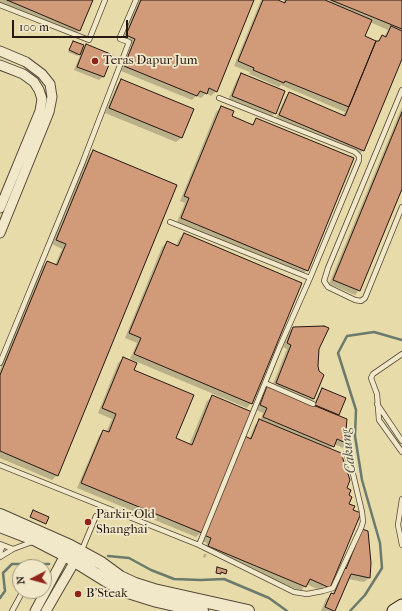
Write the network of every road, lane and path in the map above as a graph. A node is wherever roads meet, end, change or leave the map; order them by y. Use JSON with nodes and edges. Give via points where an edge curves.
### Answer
{"nodes":[{"id":1,"x":105,"y":0,"type":"edge"},
{"id":2,"x":136,"y":0,"type":"edge"},
{"id":3,"x":0,"y":5,"type":"edge"},
{"id":4,"x":0,"y":51,"type":"edge"},
{"id":5,"x":0,"y":65,"type":"edge"},
{"id":6,"x":402,"y":90,"type":"edge"},
{"id":7,"x":219,"y":98,"type":"dead end"},
{"id":8,"x":402,"y":207,"type":"edge"},
{"id":9,"x":0,"y":208,"type":"edge"},
{"id":10,"x":170,"y":222,"type":"dead end"},
{"id":11,"x":0,"y":233,"type":"edge"},
{"id":12,"x":310,"y":278,"type":"junction"},
{"id":13,"x":402,"y":354,"type":"edge"},
{"id":14,"x":0,"y":363,"type":"edge"},
{"id":15,"x":265,"y":383,"type":"junction"},
{"id":16,"x":313,"y":404,"type":"dead end"},
{"id":17,"x":377,"y":404,"type":"junction"},
{"id":18,"x":402,"y":441,"type":"edge"},
{"id":19,"x":401,"y":450,"type":"edge"},
{"id":20,"x":346,"y":453,"type":"dead end"},
{"id":21,"x":0,"y":465,"type":"edge"},
{"id":22,"x":402,"y":499,"type":"edge"},
{"id":23,"x":0,"y":514,"type":"edge"},
{"id":24,"x":96,"y":516,"type":"dead end"},
{"id":25,"x":0,"y":526,"type":"edge"},
{"id":26,"x":36,"y":540,"type":"junction"},
{"id":27,"x":2,"y":544,"type":"edge"},
{"id":28,"x":199,"y":545,"type":"junction"},
{"id":29,"x":402,"y":545,"type":"edge"},
{"id":30,"x":13,"y":549,"type":"junction"},
{"id":31,"x":0,"y":553,"type":"edge"},
{"id":32,"x":73,"y":553,"type":"junction"},
{"id":33,"x":0,"y":557,"type":"edge"},
{"id":34,"x":19,"y":599,"type":"edge"},
{"id":35,"x":402,"y":606,"type":"edge"},
{"id":36,"x":12,"y":611,"type":"edge"},
{"id":37,"x":35,"y":611,"type":"edge"},
{"id":38,"x":46,"y":611,"type":"edge"},
{"id":39,"x":202,"y":611,"type":"edge"},
{"id":40,"x":248,"y":611,"type":"edge"},
{"id":41,"x":394,"y":611,"type":"edge"}],
"edges":[{"from":1,"to":3,"type":"lane","via":[[90,40]]},
{"from":2,"to":14,"type":"lane","via":[[120,37],[129,42]]},
{"from":4,"to":11,"type":"street","via":[[26,62],[42,74],[50,84],[52,97],[49,112]]},
{"from":5,"to":9,"type":"street","via":[[23,74],[34,82],[40,90],[42,99],[40,111]]},
{"from":6,"to":8,"type":"lane","via":[[328,268],[324,281],[328,287],[355,300],[361,301],[365,298]]},
{"from":7,"to":12,"type":"lane","via":[[358,154],[359,160]]},
{"from":10,"to":12,"type":"lane"},
{"from":12,"to":15,"type":"lane"},
{"from":13,"to":17,"type":"lane","via":[[372,376]]},
{"from":15,"to":16,"type":"lane"},
{"from":15,"to":28,"type":"lane"},
{"from":17,"to":18,"type":"lane"},
{"from":17,"to":19,"type":"lane","via":[[379,420]]},
{"from":20,"to":28,"type":"lane","via":[[363,522],[333,588],[306,594],[294,592]]},
{"from":21,"to":28,"type":"lane"},
{"from":22,"to":29,"type":"lane","via":[[398,525]]},
{"from":23,"to":32,"type":"street"},
{"from":24,"to":32,"type":"lane"},
{"from":25,"to":26,"type":"street"},
{"from":26,"to":30,"type":"lane"},
{"from":26,"to":32,"type":"street"},
{"from":27,"to":30,"type":"lane"},
{"from":27,"to":31,"type":"lane"},
{"from":30,"to":33,"type":"lane"},
{"from":32,"to":37,"type":"street"},
{"from":32,"to":38,"type":"street"},
{"from":32,"to":39,"type":"street","via":[[115,586],[126,591]]},
{"from":32,"to":40,"type":"street","via":[[135,584]]},
{"from":34,"to":36,"type":"lane"},
{"from":35,"to":41,"type":"main road"}]}
